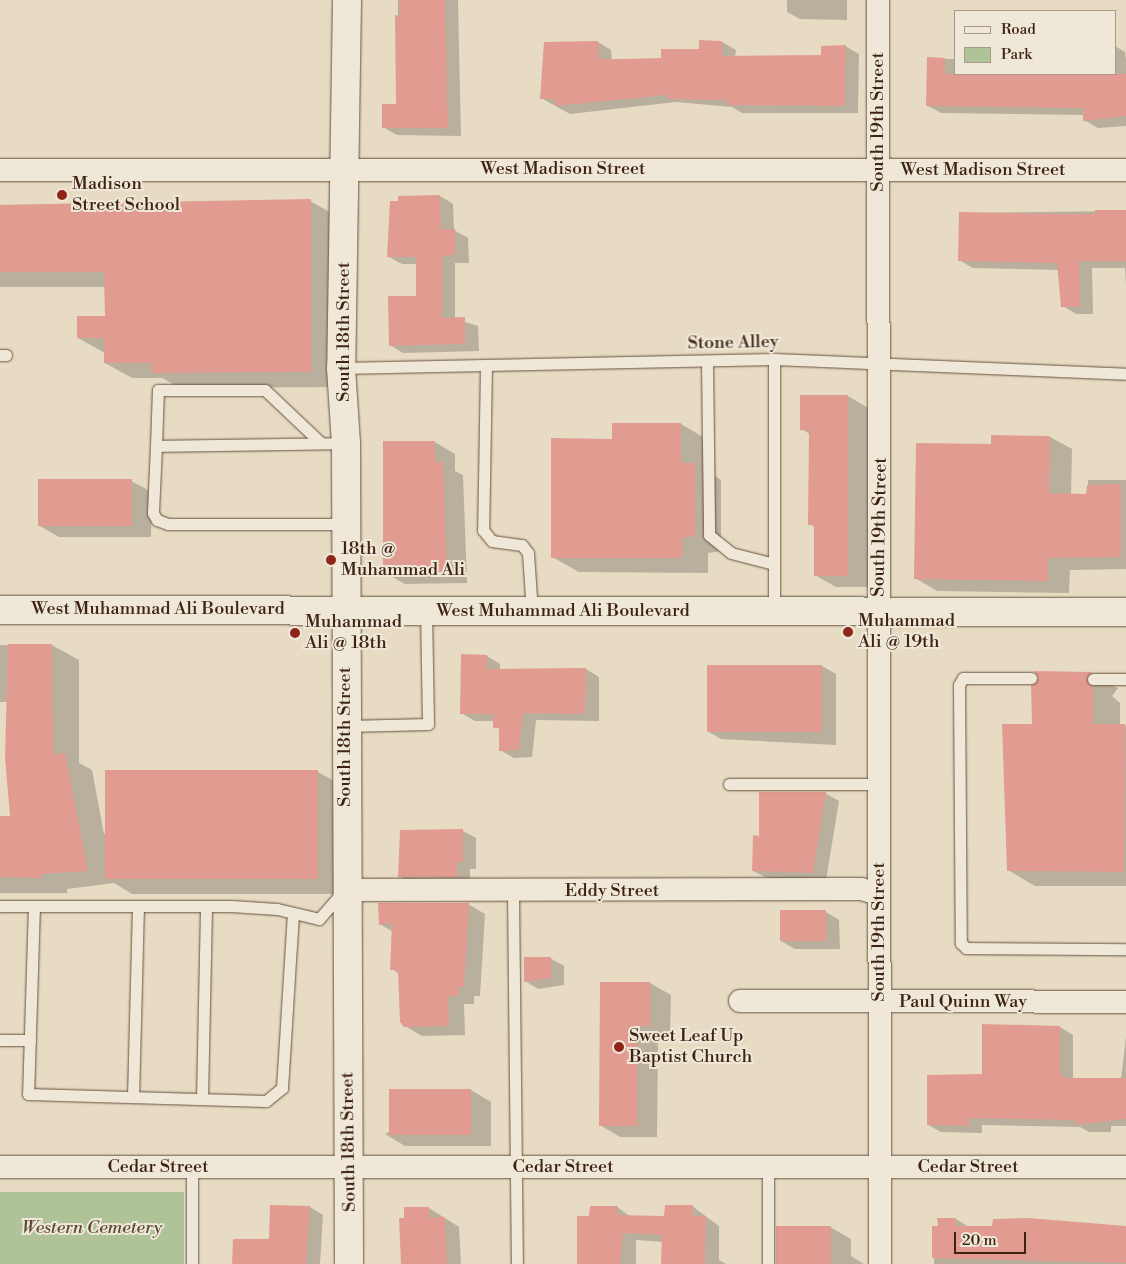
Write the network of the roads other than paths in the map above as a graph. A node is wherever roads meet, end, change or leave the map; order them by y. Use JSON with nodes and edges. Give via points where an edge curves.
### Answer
{"nodes":[{"id":1,"x":347,"y":0,"type":"edge"},
{"id":2,"x":878,"y":0,"type":"edge"},
{"id":3,"x":345,"y":169,"type":"junction"},
{"id":4,"x":0,"y":170,"type":"edge"},
{"id":5,"x":878,"y":170,"type":"junction"},
{"id":6,"x":1126,"y":170,"type":"edge"},
{"id":7,"x":774,"y":359,"type":"junction"},
{"id":8,"x":707,"y":361,"type":"junction"},
{"id":9,"x":879,"y":362,"type":"junction"},
{"id":10,"x":486,"y":366,"type":"junction"},
{"id":11,"x":341,"y":368,"type":"junction"},
{"id":12,"x":1126,"y":374,"type":"edge"},
{"id":13,"x":333,"y":443,"type":"junction"},
{"id":14,"x":156,"y":446,"type":"junction"},
{"id":15,"x":346,"y":524,"type":"junction"},
{"id":16,"x":774,"y":564,"type":"junction"},
{"id":17,"x":0,"y":610,"type":"edge"},
{"id":18,"x":345,"y":610,"type":"junction"},
{"id":19,"x":532,"y":611,"type":"junction"},
{"id":20,"x":774,"y":611,"type":"junction"},
{"id":21,"x":426,"y":612,"type":"junction"},
{"id":22,"x":878,"y":612,"type":"junction"},
{"id":23,"x":1126,"y":612,"type":"edge"},
{"id":24,"x":1032,"y":678,"type":"dead end"},
{"id":25,"x":1126,"y":678,"type":"edge"},
{"id":26,"x":1093,"y":679,"type":"dead end"},
{"id":27,"x":345,"y":726,"type":"junction"},
{"id":28,"x":729,"y":784,"type":"dead end"},
{"id":29,"x":879,"y":784,"type":"junction"},
{"id":30,"x":345,"y":890,"type":"junction"},
{"id":31,"x":514,"y":891,"type":"junction"},
{"id":32,"x":879,"y":894,"type":"junction"},
{"id":33,"x":0,"y":906,"type":"edge"},
{"id":34,"x":34,"y":906,"type":"junction"},
{"id":35,"x":138,"y":906,"type":"junction"},
{"id":36,"x":206,"y":906,"type":"junction"},
{"id":37,"x":293,"y":913,"type":"junction"},
{"id":38,"x":1126,"y":949,"type":"edge"},
{"id":39,"x":740,"y":1001,"type":"dead end"},
{"id":40,"x":878,"y":1002,"type":"junction"},
{"id":41,"x":1126,"y":1002,"type":"edge"},
{"id":42,"x":0,"y":1040,"type":"edge"},
{"id":43,"x":30,"y":1040,"type":"junction"},
{"id":44,"x":133,"y":1097,"type":"junction"},
{"id":45,"x":202,"y":1099,"type":"junction"},
{"id":46,"x":0,"y":1167,"type":"edge"},
{"id":47,"x":192,"y":1167,"type":"junction"},
{"id":48,"x":350,"y":1167,"type":"junction"},
{"id":49,"x":516,"y":1167,"type":"junction"},
{"id":50,"x":768,"y":1167,"type":"junction"},
{"id":51,"x":881,"y":1167,"type":"junction"},
{"id":52,"x":1126,"y":1167,"type":"edge"},
{"id":53,"x":192,"y":1264,"type":"edge"},
{"id":54,"x":349,"y":1264,"type":"edge"},
{"id":55,"x":517,"y":1264,"type":"edge"},
{"id":56,"x":768,"y":1264,"type":"edge"},
{"id":57,"x":880,"y":1264,"type":"edge"}],
"edges":[{"from":1,"to":3,"type":"street","name":"South 18th Street"},
{"from":2,"to":5,"type":"street","name":"South 19th Street"},
{"from":3,"to":4,"type":"street","name":"West Madison Street"},
{"from":3,"to":5,"type":"street","name":"West Madison Street"},
{"from":3,"to":11,"type":"street","name":"South 18th Street"},
{"from":5,"to":6,"type":"street","name":"West Madison Street"},
{"from":5,"to":9,"type":"street","name":"South 19th Street"},
{"from":7,"to":8,"type":"lane","name":"Stone Alley"},
{"from":7,"to":9,"type":"lane","name":"Stone Alley"},
{"from":7,"to":16,"type":"lane"},
{"from":8,"to":10,"type":"lane","name":"Stone Alley"},
{"from":8,"to":16,"type":"lane","via":[[709,535],[731,554]]},
{"from":9,"to":12,"type":"lane","name":"Stone Alley"},
{"from":9,"to":22,"type":"street","name":"South 19th Street"},
{"from":10,"to":11,"type":"lane","name":"Stone Alley"},
{"from":10,"to":19,"type":"lane","via":[[483,530],[492,541],[522,544],[528,553]]},
{"from":11,"to":13,"type":"street","name":"South 18th Street"},
{"from":13,"to":14,"type":"lane"},
{"from":13,"to":14,"type":"lane","via":[[265,390],[158,390]]},
{"from":13,"to":15,"type":"street","name":"South 18th Street"},
{"from":14,"to":15,"type":"lane","via":[[153,513],[157,520],[168,524]]},
{"from":15,"to":18,"type":"street","name":"South 18th Street"},
{"from":16,"to":20,"type":"lane"},
{"from":17,"to":18,"type":"street","name":"West Muhammad Ali Boulevard"},
{"from":18,"to":21,"type":"street","name":"West Muhammad Ali Boulevard"},
{"from":18,"to":27,"type":"street","name":"South 18th Street"},
{"from":19,"to":20,"type":"street","name":"West Muhammad Ali Boulevard"},
{"from":19,"to":21,"type":"street","name":"West Muhammad Ali Boulevard"},
{"from":20,"to":22,"type":"street","name":"West Muhammad Ali Boulevard"},
{"from":21,"to":27,"type":"lane","via":[[428,724]]},
{"from":22,"to":23,"type":"street","name":"West Muhammad Ali Boulevard"},
{"from":22,"to":29,"type":"street","name":"South 19th Street"},
{"from":24,"to":38,"type":"lane","via":[[963,678],[959,685],[960,943],[966,948]]},
{"from":25,"to":26,"type":"lane"},
{"from":27,"to":30,"type":"street","name":"South 18th Street"},
{"from":28,"to":29,"type":"lane"},
{"from":29,"to":32,"type":"street","name":"South 19th Street"},
{"from":30,"to":31,"type":"street","name":"Eddy Street"},
{"from":30,"to":37,"type":"lane","via":[[319,919]]},
{"from":30,"to":48,"type":"street","name":"South 18th Street"},
{"from":31,"to":32,"type":"street","name":"Eddy Street","via":[[861,889]]},
{"from":31,"to":49,"type":"lane"},
{"from":32,"to":40,"type":"street","name":"South 19th Street"},
{"from":33,"to":34,"type":"lane"},
{"from":34,"to":35,"type":"lane"},
{"from":34,"to":43,"type":"lane"},
{"from":35,"to":36,"type":"lane"},
{"from":35,"to":44,"type":"lane"},
{"from":36,"to":37,"type":"lane"},
{"from":36,"to":45,"type":"lane"},
{"from":37,"to":45,"type":"lane","via":[[282,1088],[266,1102]]},
{"from":39,"to":40,"type":"street","name":"Paul Quinn Way"},
{"from":40,"to":41,"type":"street","name":"Paul Quinn Way"},
{"from":40,"to":51,"type":"street","name":"South 19th Street"},
{"from":42,"to":43,"type":"lane"},
{"from":43,"to":44,"type":"lane","via":[[28,1094]]},
{"from":44,"to":45,"type":"lane"},
{"from":46,"to":47,"type":"street","name":"Cedar Street"},
{"from":47,"to":48,"type":"street","name":"Cedar Street"},
{"from":47,"to":53,"type":"lane"},
{"from":48,"to":49,"type":"street","name":"Cedar Street"},
{"from":48,"to":54,"type":"street","name":"South 18th Street"},
{"from":49,"to":50,"type":"street","name":"Cedar Street"},
{"from":49,"to":55,"type":"lane"},
{"from":50,"to":51,"type":"street","name":"Cedar Street"},
{"from":50,"to":56,"type":"lane"},
{"from":51,"to":52,"type":"street","name":"Cedar Street"},
{"from":51,"to":57,"type":"street","name":"South 19th Street"}]}
